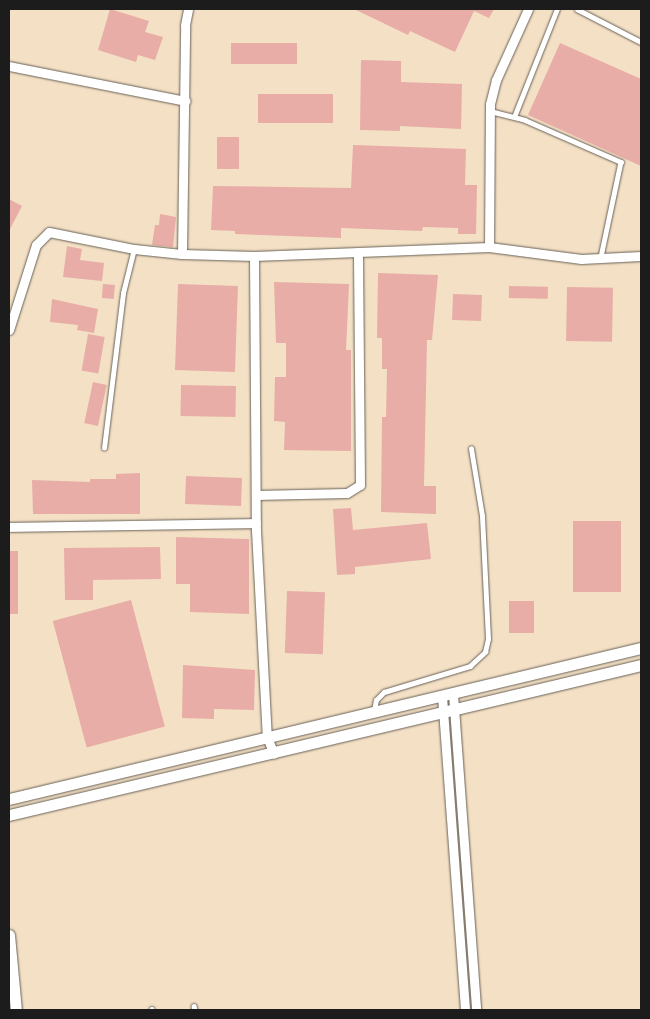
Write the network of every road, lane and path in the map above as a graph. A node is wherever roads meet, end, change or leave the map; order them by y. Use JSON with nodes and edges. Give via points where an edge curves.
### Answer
{"nodes":[{"id":1,"x":188,"y":9,"type":"edge"},
{"id":2,"x":528,"y":9,"type":"edge"},
{"id":3,"x":557,"y":9,"type":"edge"},
{"id":4,"x":577,"y":9,"type":"edge"},
{"id":5,"x":641,"y":42,"type":"edge"},
{"id":6,"x":9,"y":66,"type":"edge"},
{"id":7,"x":186,"y":101,"type":"junction"},
{"id":8,"x":490,"y":111,"type":"junction"},
{"id":9,"x":514,"y":117,"type":"junction"},
{"id":10,"x":489,"y":247,"type":"junction"},
{"id":11,"x":134,"y":249,"type":"junction"},
{"id":12,"x":358,"y":252,"type":"junction"},
{"id":13,"x":182,"y":254,"type":"junction"},
{"id":14,"x":254,"y":256,"type":"junction"},
{"id":15,"x":641,"y":256,"type":"edge"},
{"id":16,"x":601,"y":257,"type":"junction"},
{"id":17,"x":9,"y":330,"type":"edge"},
{"id":18,"x":104,"y":448,"type":"dead end"},
{"id":19,"x":471,"y":449,"type":"dead end"},
{"id":20,"x":256,"y":495,"type":"junction"},
{"id":21,"x":256,"y":523,"type":"junction"},
{"id":22,"x":9,"y":527,"type":"edge"},
{"id":23,"x":641,"y":648,"type":"edge"},
{"id":24,"x":641,"y":665,"type":"edge"},
{"id":25,"x":447,"y":695,"type":"junction"},
{"id":26,"x":374,"y":712,"type":"junction"},
{"id":27,"x":448,"y":712,"type":"junction"},
{"id":28,"x":267,"y":736,"type":"junction"},
{"id":29,"x":274,"y":754,"type":"junction"},
{"id":30,"x":122,"y":772,"type":"junction"},
{"id":31,"x":127,"y":788,"type":"junction"},
{"id":32,"x":9,"y":799,"type":"edge"},
{"id":33,"x":9,"y":815,"type":"edge"},
{"id":34,"x":9,"y":935,"type":"edge"},
{"id":35,"x":16,"y":1010,"type":"edge"},
{"id":36,"x":465,"y":1010,"type":"edge"},
{"id":37,"x":476,"y":1010,"type":"edge"}],
"edges":[{"from":1,"to":7,"type":"street","via":[[184,25]]},
{"from":2,"to":8,"type":"street","via":[[496,80]]},
{"from":3,"to":9,"type":"lane"},
{"from":4,"to":5,"type":"lane"},
{"from":6,"to":7,"type":"street"},
{"from":7,"to":13,"type":"street"},
{"from":8,"to":9,"type":"lane"},
{"from":8,"to":10,"type":"street"},
{"from":9,"to":16,"type":"lane","via":[[622,162]]},
{"from":10,"to":12,"type":"street"},
{"from":10,"to":16,"type":"street","via":[[581,259]]},
{"from":11,"to":13,"type":"street"},
{"from":11,"to":17,"type":"street","via":[[49,232],[36,245]]},
{"from":11,"to":18,"type":"lane","via":[[124,292]]},
{"from":12,"to":14,"type":"street"},
{"from":12,"to":20,"type":"street","via":[[360,485],[347,494]]},
{"from":13,"to":14,"type":"street"},
{"from":14,"to":20,"type":"street"},
{"from":15,"to":16,"type":"street"},
{"from":19,"to":26,"type":"lane","via":[[482,516],[488,639],[485,652],[470,666],[384,692],[376,700]]},
{"from":20,"to":21,"type":"street"},
{"from":21,"to":22,"type":"street"},
{"from":21,"to":28,"type":"street"},
{"from":23,"to":25,"type":"street"},
{"from":24,"to":27,"type":"street"},
{"from":25,"to":26,"type":"street"},
{"from":25,"to":27,"type":"street"},
{"from":26,"to":28,"type":"street"},
{"from":27,"to":29,"type":"street"},
{"from":27,"to":36,"type":"street"},
{"from":27,"to":37,"type":"street"},
{"from":28,"to":29,"type":"street"},
{"from":28,"to":30,"type":"street"},
{"from":29,"to":31,"type":"street"},
{"from":30,"to":31,"type":"street"},
{"from":30,"to":32,"type":"street"},
{"from":31,"to":33,"type":"street"},
{"from":34,"to":35,"type":"street"}]}
